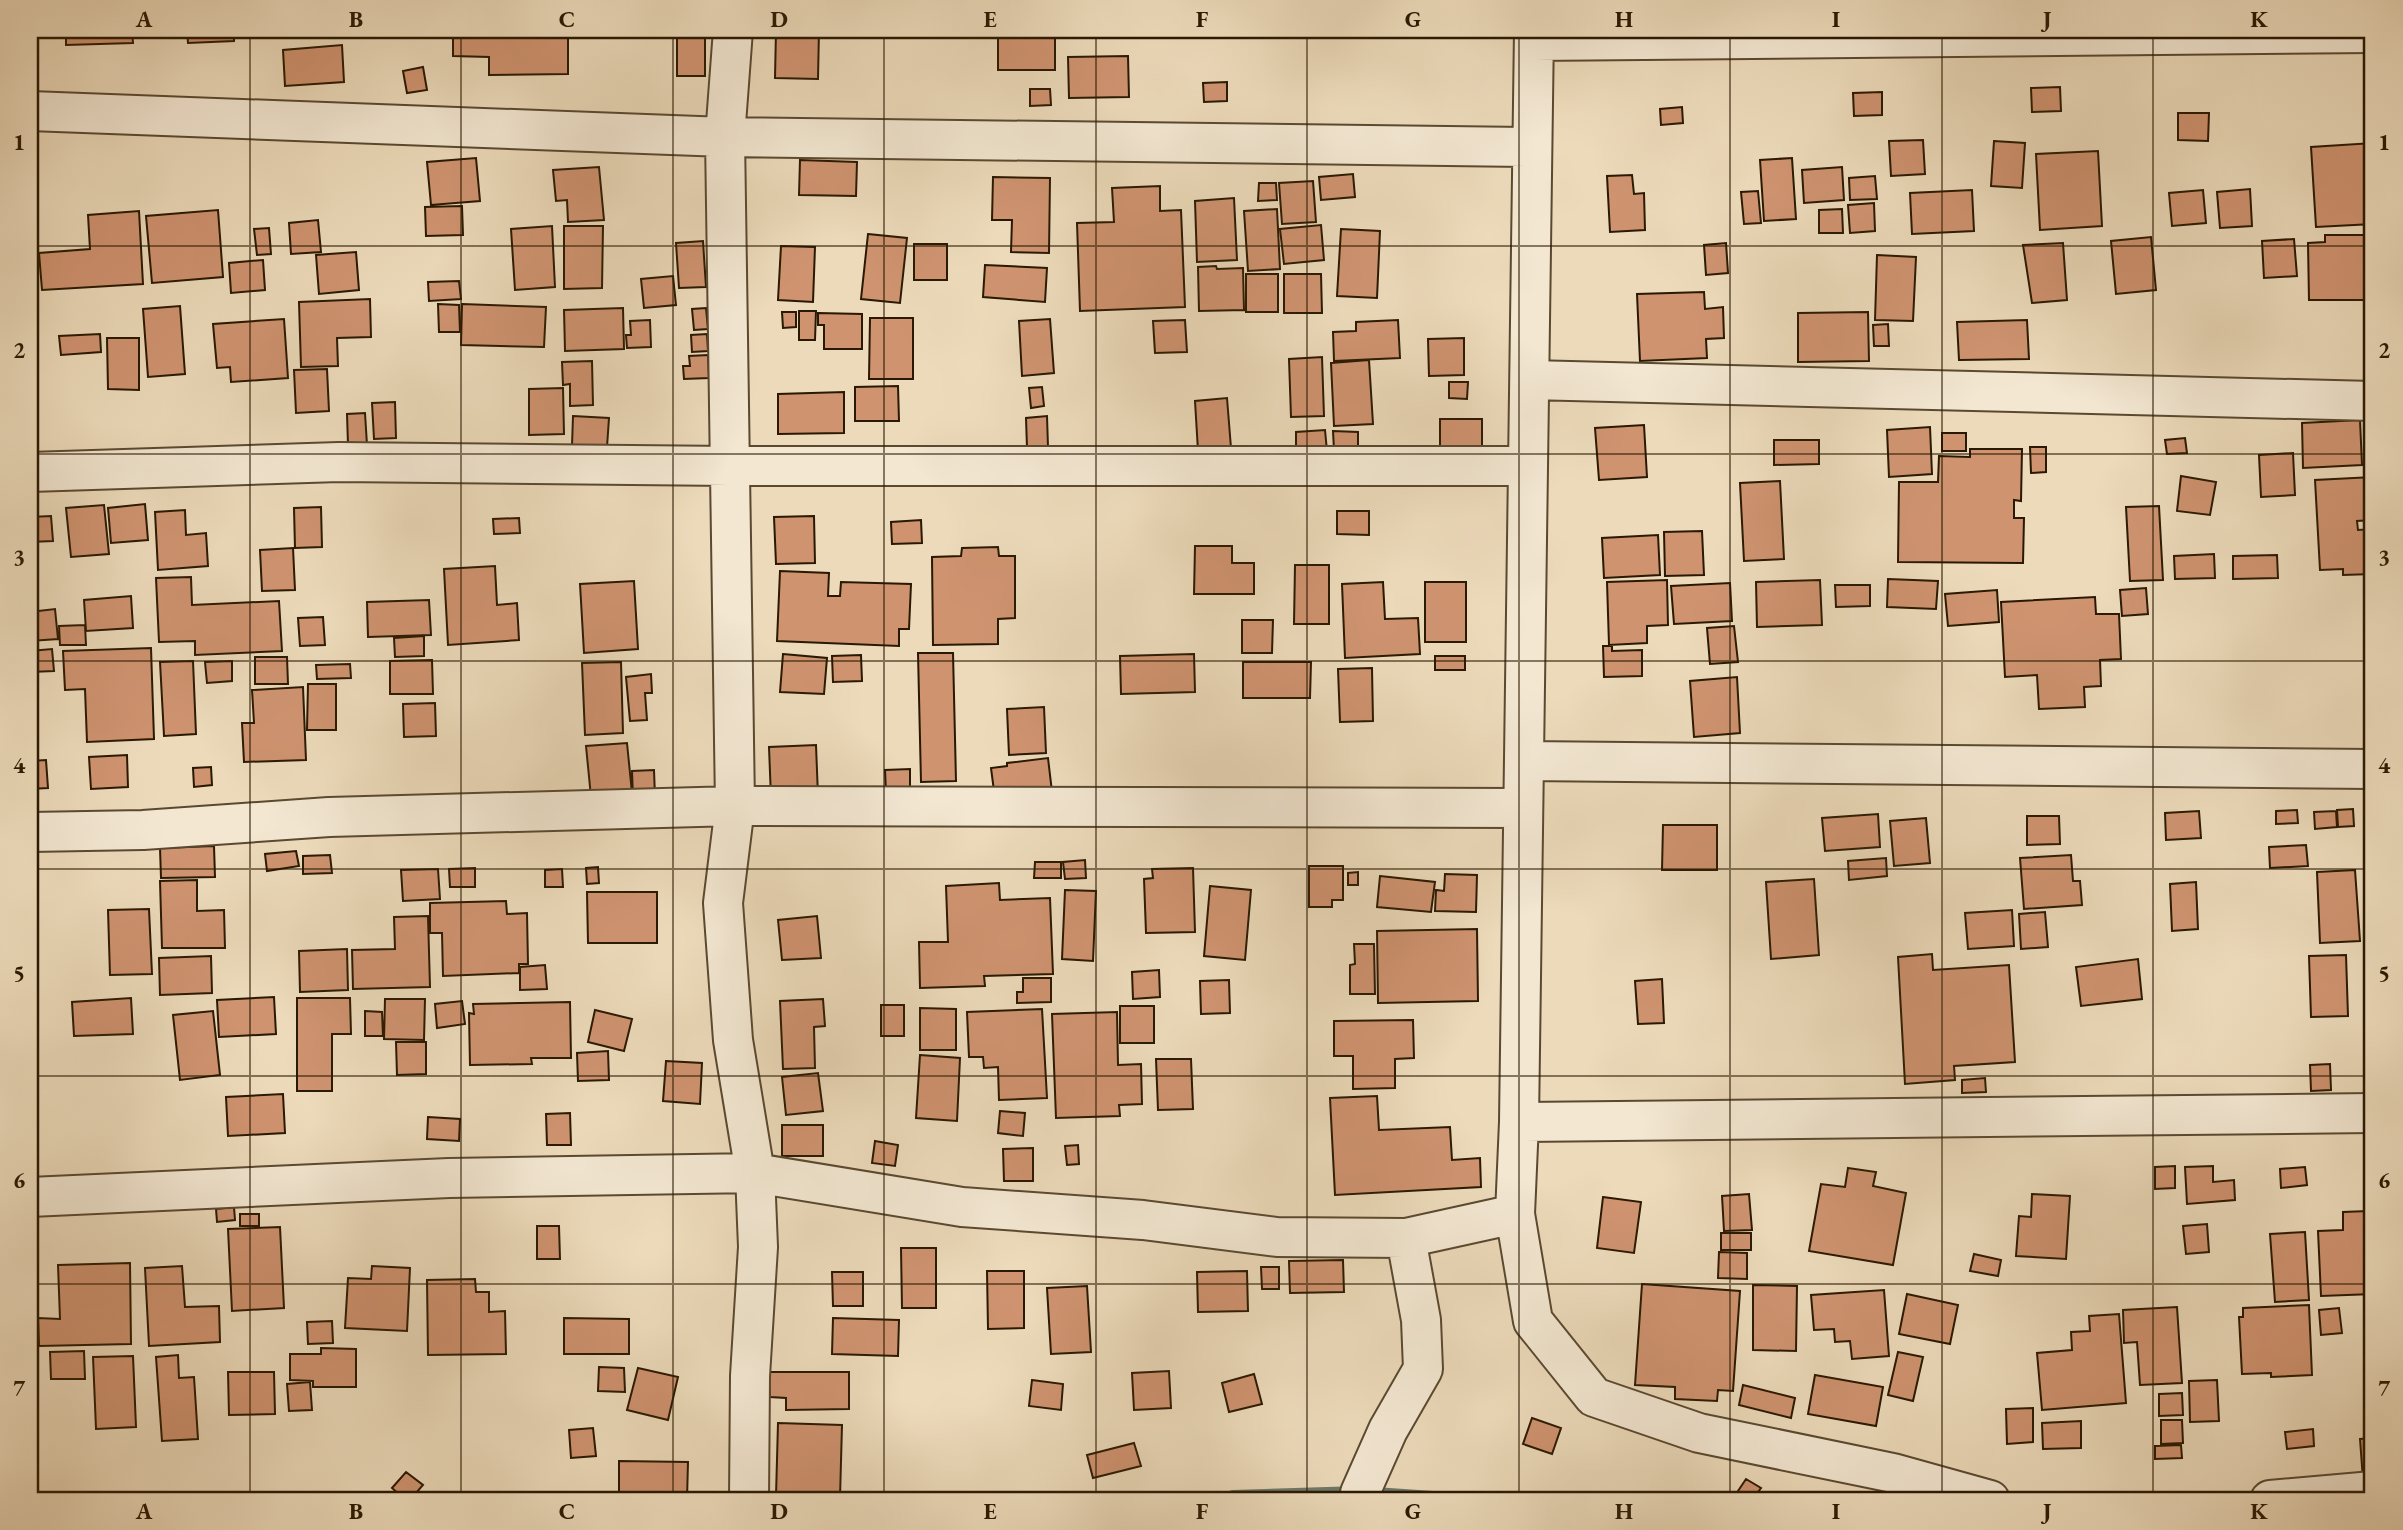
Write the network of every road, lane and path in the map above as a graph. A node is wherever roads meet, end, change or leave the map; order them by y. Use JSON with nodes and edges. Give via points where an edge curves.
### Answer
{"nodes":[{"id":1,"x":733,"y":30,"type":"edge"},
{"id":2,"x":2373,"y":33,"type":"edge"},
{"id":3,"x":1534,"y":35,"type":"edge"},
{"id":4,"x":30,"y":111,"type":"edge"},
{"id":5,"x":725,"y":137,"type":"junction"},
{"id":6,"x":1532,"y":147,"type":"junction"},
{"id":7,"x":1531,"y":380,"type":"junction"},
{"id":8,"x":2373,"y":401,"type":"edge"},
{"id":9,"x":730,"y":466,"type":"junction"},
{"id":10,"x":1527,"y":466,"type":"junction"},
{"id":11,"x":30,"y":472,"type":"edge"},
{"id":12,"x":1525,"y":761,"type":"junction"},
{"id":13,"x":2373,"y":769,"type":"edge"},
{"id":14,"x":736,"y":806,"type":"junction"},
{"id":15,"x":1522,"y":808,"type":"junction"},
{"id":16,"x":30,"y":832,"type":"edge"},
{"id":17,"x":2373,"y":1113,"type":"edge"},
{"id":18,"x":1519,"y":1122,"type":"junction"},
{"id":19,"x":755,"y":1172,"type":"junction"},
{"id":20,"x":30,"y":1197,"type":"edge"},
{"id":21,"x":1515,"y":1214,"type":"junction"},
{"id":22,"x":1406,"y":1238,"type":"junction"},
{"id":23,"x":2373,"y":1491,"type":"edge"},
{"id":24,"x":749,"y":1500,"type":"edge"},
{"id":25,"x":1361,"y":1500,"type":"edge"},
{"id":26,"x":1990,"y":1500,"type":"edge"},
{"id":27,"x":2270,"y":1500,"type":"edge"}],
"edges":[{"from":1,"to":5,"type":"street"},
{"from":2,"to":3,"type":"street"},
{"from":3,"to":6,"type":"street"},
{"from":4,"to":5,"type":"street"},
{"from":5,"to":6,"type":"street"},
{"from":5,"to":9,"type":"street"},
{"from":6,"to":7,"type":"street"},
{"from":7,"to":8,"type":"street"},
{"from":7,"to":10,"type":"street"},
{"from":9,"to":10,"type":"street"},
{"from":9,"to":11,"type":"street","via":[[339,462]]},
{"from":9,"to":14,"type":"street"},
{"from":10,"to":12,"type":"street"},
{"from":12,"to":13,"type":"street"},
{"from":12,"to":15,"type":"street"},
{"from":14,"to":15,"type":"street"},
{"from":14,"to":16,"type":"street","via":[[328,817],[143,830]]},
{"from":14,"to":19,"type":"street","via":[[723,903],[733,1040]]},
{"from":15,"to":18,"type":"street"},
{"from":17,"to":18,"type":"street"},
{"from":18,"to":21,"type":"street"},
{"from":19,"to":20,"type":"street","via":[[449,1178]]},
{"from":19,"to":22,"type":"street","via":[[962,1207],[1143,1220],[1277,1237]]},
{"from":19,"to":24,"type":"street","via":[[758,1247]]},
{"from":21,"to":22,"type":"street"},
{"from":21,"to":26,"type":"street","via":[[1533,1321],[1594,1397],[1699,1433],[1893,1473]]},
{"from":22,"to":25,"type":"street","via":[[1421,1320],[1423,1369],[1388,1430]]},
{"from":23,"to":27,"type":"street"}]}
